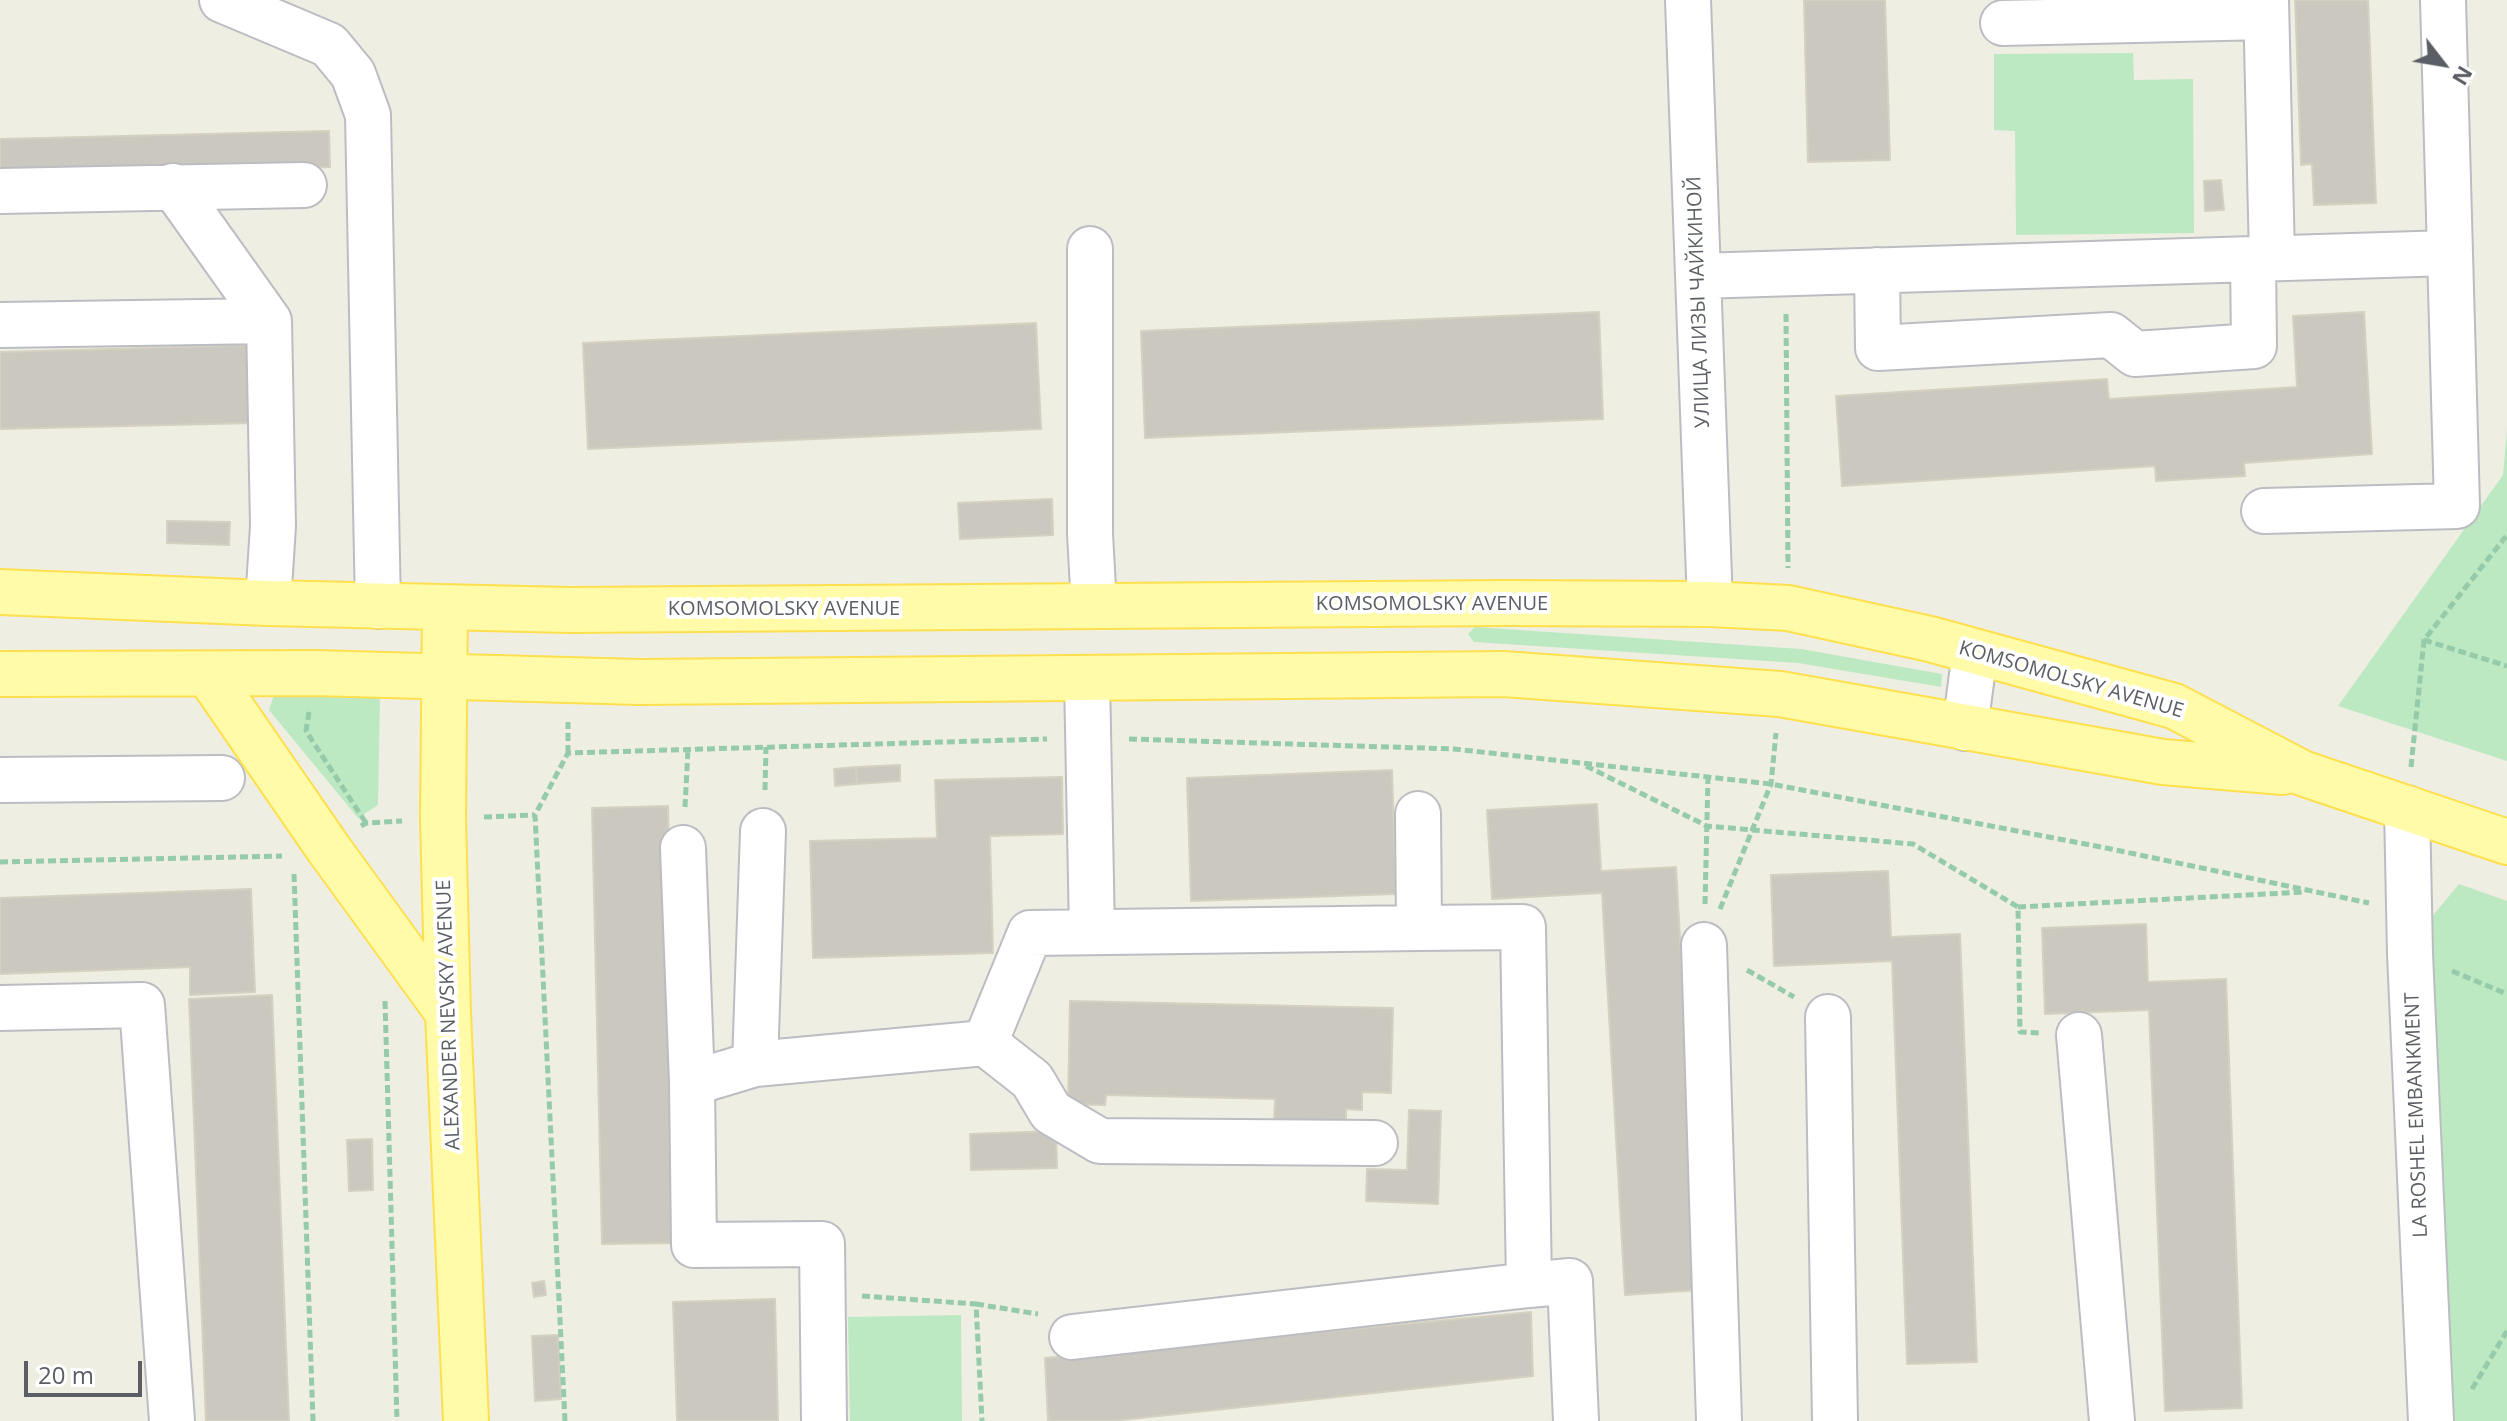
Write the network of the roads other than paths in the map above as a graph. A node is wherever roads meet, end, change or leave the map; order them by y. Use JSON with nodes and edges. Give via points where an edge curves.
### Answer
{"nodes":[{"id":1,"x":222,"y":0,"type":"edge"},
{"id":2,"x":1688,"y":0,"type":"edge"},
{"id":3,"x":2443,"y":0,"type":"edge"},
{"id":4,"x":2266,"y":9,"type":"edge"},
{"id":5,"x":2003,"y":23,"type":"dead end"},
{"id":6,"x":304,"y":185,"type":"dead end"},
{"id":7,"x":173,"y":186,"type":"junction"},
{"id":8,"x":0,"y":191,"type":"edge"},
{"id":9,"x":1090,"y":249,"type":"dead end"},
{"id":10,"x":2450,"y":253,"type":"junction"},
{"id":11,"x":2263,"y":259,"type":"junction"},
{"id":12,"x":1877,"y":270,"type":"junction"},
{"id":13,"x":1698,"y":276,"type":"junction"},
{"id":14,"x":269,"y":321,"type":"junction"},
{"id":15,"x":0,"y":325,"type":"edge"},
{"id":16,"x":2264,"y":511,"type":"dead end"},
{"id":17,"x":0,"y":592,"type":"edge"},
{"id":18,"x":268,"y":603,"type":"junction"},
{"id":19,"x":1710,"y":604,"type":"junction"},
{"id":20,"x":378,"y":606,"type":"junction"},
{"id":21,"x":1094,"y":606,"type":"junction"},
{"id":22,"x":445,"y":608,"type":"junction"},
{"id":23,"x":1975,"y":652,"type":"junction"},
{"id":24,"x":0,"y":674,"type":"edge"},
{"id":25,"x":208,"y":674,"type":"junction"},
{"id":26,"x":444,"y":678,"type":"junction"},
{"id":27,"x":1087,"y":678,"type":"junction"},
{"id":28,"x":1965,"y":728,"type":"junction"},
{"id":29,"x":2302,"y":773,"type":"junction"},
{"id":30,"x":222,"y":778,"type":"dead end"},
{"id":31,"x":0,"y":780,"type":"edge"},
{"id":32,"x":2407,"y":808,"type":"junction"},
{"id":33,"x":1418,"y":814,"type":"dead end"},
{"id":34,"x":763,"y":831,"type":"dead end"},
{"id":35,"x":2507,"y":842,"type":"edge"},
{"id":36,"x":683,"y":848,"type":"road end"},
{"id":37,"x":1419,"y":928,"type":"junction"},
{"id":38,"x":1092,"y":932,"type":"junction"},
{"id":39,"x":1704,"y":945,"type":"road end"},
{"id":40,"x":0,"y":1008,"type":"edge"},
{"id":41,"x":448,"y":1013,"type":"junction"},
{"id":42,"x":1828,"y":1017,"type":"road end"},
{"id":43,"x":2079,"y":1035,"type":"road end"},
{"id":44,"x":985,"y":1043,"type":"junction"},
{"id":45,"x":755,"y":1064,"type":"junction"},
{"id":46,"x":692,"y":1083,"type":"junction"},
{"id":47,"x":1375,"y":1143,"type":"dead end"},
{"id":48,"x":1529,"y":1285,"type":"junction"},
{"id":49,"x":1072,"y":1337,"type":"road end"},
{"id":50,"x":172,"y":1421,"type":"edge"},
{"id":51,"x":466,"y":1421,"type":"edge"},
{"id":52,"x":824,"y":1421,"type":"edge"},
{"id":53,"x":1576,"y":1421,"type":"edge"},
{"id":54,"x":1719,"y":1421,"type":"edge"},
{"id":55,"x":1835,"y":1421,"type":"edge"},
{"id":56,"x":2112,"y":1421,"type":"edge"},
{"id":57,"x":2431,"y":1421,"type":"edge"}],
"edges":[{"from":1,"to":20,"type":"street","via":[[329,45],[353,74],[368,115]]},
{"from":2,"to":13,"type":"street","name":"УЛИЦА ЛИЗЫ ЧАЙКИНОЙ"},
{"from":3,"to":10,"type":"street"},
{"from":4,"to":5,"type":"street"},
{"from":4,"to":11,"type":"street"},
{"from":6,"to":7,"type":"street"},
{"from":7,"to":8,"type":"street"},
{"from":7,"to":14,"type":"street"},
{"from":9,"to":21,"type":"street"},
{"from":10,"to":11,"type":"street"},
{"from":10,"to":16,"type":"street","via":[[2457,506]]},
{"from":11,"to":12,"type":"street"},
{"from":11,"to":12,"type":"street","via":[[2254,346],[2135,354],[2111,335],[1878,348]]},
{"from":12,"to":13,"type":"street"},
{"from":13,"to":19,"type":"street","name":"УЛИЦА ЛИЗЫ ЧАЙКИНОЙ"},
{"from":14,"to":15,"type":"street"},
{"from":14,"to":18,"type":"street","via":[[273,526]]},
{"from":17,"to":18,"type":"main road"},
{"from":18,"to":20,"type":"main road"},
{"from":19,"to":21,"type":"main road","name":"KOMSOMOLSKY AVENUE"},
{"from":19,"to":23,"type":"main road","name":"KOMSOMOLSKY AVENUE","via":[[1788,608]]},
{"from":20,"to":22,"type":"main road"},
{"from":21,"to":22,"type":"main road","name":"KOMSOMOLSKY AVENUE"},
{"from":22,"to":26,"type":"main road","name":"ALEXANDER NEVSKY AVENUE"},
{"from":23,"to":28,"type":"street"},
{"from":23,"to":29,"type":"main road","name":"KOMSOMOLSKY AVENUE","via":[[2174,706]]},
{"from":24,"to":25,"type":"main road"},
{"from":25,"to":26,"type":"main road"},
{"from":25,"to":41,"type":"main road"},
{"from":26,"to":27,"type":"main road"},
{"from":26,"to":41,"type":"main road","name":"ALEXANDER NEVSKY AVENUE"},
{"from":27,"to":28,"type":"main road","via":[[1503,674],[1780,694]]},
{"from":27,"to":38,"type":"street"},
{"from":28,"to":29,"type":"main road","via":[[2163,762]]},
{"from":29,"to":32,"type":"main road"},
{"from":30,"to":31,"type":"street"},
{"from":32,"to":35,"type":"main road"},
{"from":32,"to":57,"type":"street","name":"LA ROSHEL EMBANKMENT"},
{"from":33,"to":37,"type":"street"},
{"from":34,"to":45,"type":"street"},
{"from":36,"to":46,"type":"street"},
{"from":37,"to":38,"type":"street"},
{"from":37,"to":48,"type":"street","via":[[1523,927]]},
{"from":38,"to":44,"type":"street","via":[[1030,933]]},
{"from":39,"to":54,"type":"street"},
{"from":40,"to":50,"type":"street","via":[[142,1005]]},
{"from":41,"to":51,"type":"main road","name":"ALEXANDER NEVSKY AVENUE"},
{"from":42,"to":55,"type":"street"},
{"from":43,"to":56,"type":"street"},
{"from":44,"to":45,"type":"street"},
{"from":44,"to":47,"type":"street","via":[[1032,1080],[1051,1112],[1100,1141]]},
{"from":45,"to":46,"type":"street"},
{"from":46,"to":52,"type":"street","via":[[694,1245],[822,1244]]},
{"from":48,"to":49,"type":"street"},
{"from":48,"to":53,"type":"street","via":[[1570,1281]]}]}
